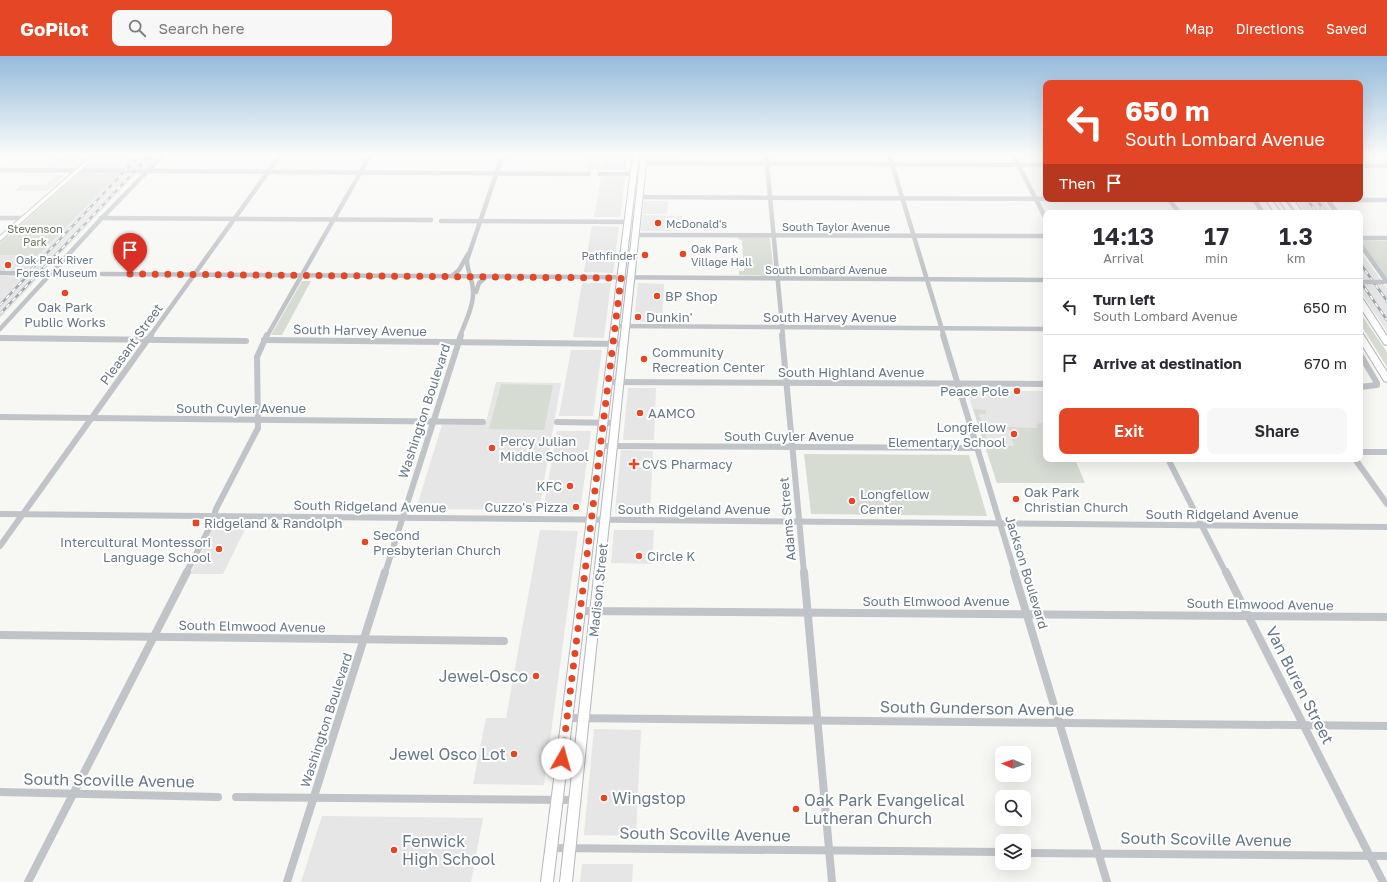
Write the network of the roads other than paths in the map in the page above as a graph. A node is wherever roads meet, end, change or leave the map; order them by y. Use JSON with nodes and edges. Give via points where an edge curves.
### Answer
{"nodes":[{"id":1,"x":53,"y":193,"type":"edge"},
{"id":2,"x":125,"y":193,"type":"edge"},
{"id":3,"x":254,"y":193,"type":"edge"},
{"id":4,"x":349,"y":193,"type":"edge"},
{"id":5,"x":489,"y":193,"type":"edge"},
{"id":6,"x":632,"y":193,"type":"edge"},
{"id":7,"x":640,"y":193,"type":"edge"},
{"id":8,"x":770,"y":193,"type":"edge"},
{"id":9,"x":899,"y":193,"type":"edge"},
{"id":10,"x":1033,"y":193,"type":"edge"},
{"id":11,"x":631,"y":197,"type":"junction"},
{"id":12,"x":639,"y":197,"type":"junction"},
{"id":13,"x":770,"y":197,"type":"junction"},
{"id":14,"x":901,"y":198,"type":"junction"},
{"id":15,"x":1036,"y":199,"type":"junction"},
{"id":16,"x":1043,"y":199,"type":"edge"},
{"id":17,"x":1363,"y":200,"type":"edge"},
{"id":18,"x":1387,"y":200,"type":"edge"},
{"id":19,"x":1329,"y":202,"type":"edge"},
{"id":20,"x":1335,"y":210,"type":"edge"},
{"id":21,"x":1043,"y":213,"type":"edge"},
{"id":22,"x":0,"y":218,"type":"edge"},
{"id":23,"x":24,"y":218,"type":"junction"},
{"id":24,"x":101,"y":218,"type":"junction"},
{"id":25,"x":235,"y":219,"type":"junction"},
{"id":26,"x":334,"y":220,"type":"junction"},
{"id":27,"x":431,"y":220,"type":"dead end"},
{"id":28,"x":441,"y":221,"type":"dead end"},
{"id":29,"x":480,"y":221,"type":"junction"},
{"id":30,"x":628,"y":222,"type":"junction"},
{"id":31,"x":637,"y":222,"type":"junction"},
{"id":32,"x":626,"y":235,"type":"junction"},
{"id":33,"x":635,"y":235,"type":"junction"},
{"id":34,"x":773,"y":235,"type":"junction"},
{"id":35,"x":913,"y":236,"type":"junction"},
{"id":36,"x":1043,"y":236,"type":"edge"},
{"id":37,"x":1363,"y":238,"type":"edge"},
{"id":38,"x":1387,"y":238,"type":"edge"},
{"id":39,"x":0,"y":239,"type":"edge"},
{"id":40,"x":1363,"y":248,"type":"edge"},
{"id":41,"x":469,"y":253,"type":"junction"},
{"id":42,"x":0,"y":273,"type":"edge"},
{"id":43,"x":50,"y":274,"type":"junction"},
{"id":44,"x":102,"y":274,"type":"dead end"},
{"id":45,"x":194,"y":275,"type":"junction"},
{"id":46,"x":301,"y":276,"type":"junction"},
{"id":47,"x":452,"y":276,"type":"junction"},
{"id":48,"x":470,"y":277,"type":"junction"},
{"id":49,"x":486,"y":277,"type":"junction"},
{"id":50,"x":621,"y":278,"type":"junction"},
{"id":51,"x":630,"y":278,"type":"junction"},
{"id":52,"x":777,"y":278,"type":"junction"},
{"id":53,"x":926,"y":279,"type":"junction"},
{"id":54,"x":1043,"y":280,"type":"edge"},
{"id":55,"x":1363,"y":282,"type":"edge"},
{"id":56,"x":1386,"y":282,"type":"edge"},
{"id":57,"x":473,"y":297,"type":"junction"},
{"id":58,"x":1363,"y":306,"type":"edge"},
{"id":59,"x":615,"y":326,"type":"junction"},
{"id":60,"x":626,"y":326,"type":"junction"},
{"id":61,"x":782,"y":327,"type":"junction"},
{"id":62,"x":941,"y":328,"type":"junction"},
{"id":63,"x":0,"y":329,"type":"edge"},
{"id":64,"x":1043,"y":329,"type":"edge"},
{"id":65,"x":0,"y":338,"type":"edge"},
{"id":66,"x":148,"y":340,"type":"junction"},
{"id":67,"x":264,"y":340,"type":"junction"},
{"id":68,"x":246,"y":341,"type":"dead end"},
{"id":69,"x":1363,"y":341,"type":"edge"},
{"id":70,"x":459,"y":342,"type":"junction"},
{"id":71,"x":1387,"y":342,"type":"edge"},
{"id":72,"x":613,"y":344,"type":"junction"},
{"id":73,"x":624,"y":344,"type":"junction"},
{"id":74,"x":1363,"y":359,"type":"edge"},
{"id":75,"x":1387,"y":379,"type":"edge"},
{"id":76,"x":608,"y":382,"type":"junction"},
{"id":77,"x":620,"y":382,"type":"junction"},
{"id":78,"x":787,"y":383,"type":"junction"},
{"id":79,"x":958,"y":383,"type":"junction"},
{"id":80,"x":1043,"y":384,"type":"edge"},
{"id":81,"x":1363,"y":387,"type":"edge"},
{"id":82,"x":0,"y":417,"type":"edge"},
{"id":83,"x":91,"y":418,"type":"junction"},
{"id":84,"x":259,"y":419,"type":"junction"},
{"id":85,"x":434,"y":422,"type":"junction"},
{"id":86,"x":483,"y":422,"type":"dead end"},
{"id":87,"x":557,"y":422,"type":"dead end"},
{"id":88,"x":604,"y":423,"type":"junction"},
{"id":89,"x":616,"y":423,"type":"junction"},
{"id":90,"x":601,"y":446,"type":"junction"},
{"id":91,"x":614,"y":446,"type":"junction"},
{"id":92,"x":793,"y":447,"type":"junction"},
{"id":93,"x":977,"y":448,"type":"junction"},
{"id":94,"x":1363,"y":452,"type":"edge"},
{"id":95,"x":1387,"y":452,"type":"edge"},
{"id":96,"x":1170,"y":462,"type":"edge"},
{"id":97,"x":1357,"y":462,"type":"edge"},
{"id":98,"x":1387,"y":504,"type":"edge"},
{"id":99,"x":0,"y":514,"type":"edge"},
{"id":100,"x":23,"y":514,"type":"junction"},
{"id":101,"x":213,"y":517,"type":"junction"},
{"id":102,"x":403,"y":519,"type":"junction"},
{"id":103,"x":592,"y":521,"type":"junction"},
{"id":104,"x":604,"y":521,"type":"junction"},
{"id":105,"x":800,"y":522,"type":"junction"},
{"id":106,"x":999,"y":524,"type":"junction"},
{"id":107,"x":1202,"y":526,"type":"junction"},
{"id":108,"x":1387,"y":527,"type":"edge"},
{"id":109,"x":0,"y":546,"type":"edge"},
{"id":110,"x":580,"y":611,"type":"junction"},
{"id":111,"x":596,"y":611,"type":"junction"},
{"id":112,"x":808,"y":612,"type":"junction"},
{"id":113,"x":1026,"y":614,"type":"junction"},
{"id":114,"x":1248,"y":616,"type":"junction"},
{"id":115,"x":1387,"y":617,"type":"edge"},
{"id":116,"x":0,"y":635,"type":"edge"},
{"id":117,"x":154,"y":637,"type":"junction"},
{"id":118,"x":364,"y":639,"type":"junction"},
{"id":119,"x":504,"y":641,"type":"dead end"},
{"id":120,"x":567,"y":718,"type":"junction"},
{"id":121,"x":584,"y":718,"type":"junction"},
{"id":122,"x":818,"y":720,"type":"junction"},
{"id":123,"x":1059,"y":723,"type":"junction"},
{"id":124,"x":1304,"y":726,"type":"junction"},
{"id":125,"x":1387,"y":726,"type":"edge"},
{"id":126,"x":0,"y":792,"type":"edge"},
{"id":127,"x":74,"y":793,"type":"junction"},
{"id":128,"x":218,"y":797,"type":"dead end"},
{"id":129,"x":236,"y":797,"type":"dead end"},
{"id":130,"x":314,"y":798,"type":"junction"},
{"id":131,"x":557,"y":800,"type":"junction"},
{"id":132,"x":575,"y":800,"type":"junction"},
{"id":133,"x":551,"y":848,"type":"junction"},
{"id":134,"x":570,"y":848,"type":"junction"},
{"id":135,"x":830,"y":851,"type":"junction"},
{"id":136,"x":995,"y":852,"type":"edge"},
{"id":137,"x":1031,"y":853,"type":"edge"},
{"id":138,"x":1099,"y":853,"type":"junction"},
{"id":139,"x":1370,"y":856,"type":"junction"},
{"id":140,"x":1387,"y":856,"type":"edge"},
{"id":141,"x":28,"y":882,"type":"edge"},
{"id":142,"x":287,"y":882,"type":"edge"},
{"id":143,"x":547,"y":882,"type":"edge"},
{"id":144,"x":566,"y":882,"type":"edge"},
{"id":145,"x":832,"y":882,"type":"edge"},
{"id":146,"x":1107,"y":882,"type":"edge"},
{"id":147,"x":1383,"y":882,"type":"edge"}],
"edges":[{"from":1,"to":23,"type":"main road"},
{"from":2,"to":24,"type":"street"},
{"from":3,"to":25,"type":"street","name":"Pleasant Street"},
{"from":4,"to":26,"type":"street"},
{"from":5,"to":29,"type":"street","name":"Washington Boulevard"},
{"from":6,"to":11,"type":"main road","name":"Madison Street"},
{"from":7,"to":12,"type":"main road","name":"Madison Street"},
{"from":8,"to":13,"type":"street","name":"Adams Street"},
{"from":9,"to":14,"type":"street","name":"Jackson Boulevard"},
{"from":10,"to":15,"type":"street"},
{"from":11,"to":12,"type":"street"},
{"from":11,"to":30,"type":"main road","name":"Madison Street"},
{"from":12,"to":13,"type":"street"},
{"from":12,"to":31,"type":"main road","name":"Madison Street"},
{"from":13,"to":14,"type":"street"},
{"from":13,"to":34,"type":"street","name":"Adams Street"},
{"from":14,"to":15,"type":"street"},
{"from":14,"to":35,"type":"street","name":"Jackson Boulevard"},
{"from":15,"to":16,"type":"street"},
{"from":15,"to":21,"type":"street"},
{"from":17,"to":18,"type":"street"},
{"from":19,"to":20,"type":"street"},
{"from":22,"to":23,"type":"street"},
{"from":23,"to":39,"type":"main road"},
{"from":24,"to":25,"type":"street"},
{"from":24,"to":43,"type":"street"},
{"from":25,"to":26,"type":"street"},
{"from":25,"to":45,"type":"street","name":"Pleasant Street"},
{"from":26,"to":27,"type":"street"},
{"from":26,"to":46,"type":"street"},
{"from":28,"to":29,"type":"street"},
{"from":29,"to":30,"type":"street"},
{"from":29,"to":41,"type":"street","name":"Washington Boulevard"},
{"from":30,"to":31,"type":"street"},
{"from":30,"to":32,"type":"main road","name":"Madison Street"},
{"from":31,"to":33,"type":"main road","name":"Madison Street"},
{"from":32,"to":33,"type":"street","name":"South Taylor Avenue"},
{"from":32,"to":50,"type":"main road","name":"Madison Street"},
{"from":33,"to":34,"type":"street","name":"South Taylor Avenue"},
{"from":33,"to":51,"type":"main road","name":"Madison Street"},
{"from":34,"to":35,"type":"street","name":"South Taylor Avenue"},
{"from":34,"to":52,"type":"street","name":"Adams Street"},
{"from":35,"to":36,"type":"street","name":"South Taylor Avenue"},
{"from":35,"to":53,"type":"street","name":"Jackson Boulevard"},
{"from":37,"to":38,"type":"street"},
{"from":40,"to":56,"type":"street"},
{"from":41,"to":47,"type":"street","via":[[460,270]]},
{"from":41,"to":48,"type":"street","name":"Washington Boulevard","via":[[467,266]]},
{"from":42,"to":43,"type":"street"},
{"from":43,"to":63,"type":"street"},
{"from":44,"to":45,"type":"street","name":"South Lombard Avenue"},
{"from":45,"to":46,"type":"street","name":"South Lombard Avenue"},
{"from":45,"to":66,"type":"street","name":"Pleasant Street"},
{"from":46,"to":47,"type":"street","name":"South Lombard Avenue"},
{"from":46,"to":67,"type":"street"},
{"from":47,"to":48,"type":"street","name":"South Lombard Avenue"},
{"from":48,"to":49,"type":"street","name":"South Lombard Avenue"},
{"from":48,"to":57,"type":"street","name":"Washington Boulevard","via":[[474,287]]},
{"from":49,"to":50,"type":"street","name":"South Lombard Avenue"},
{"from":49,"to":57,"type":"street","via":[[479,283]]},
{"from":50,"to":51,"type":"street","name":"South Lombard Avenue"},
{"from":50,"to":59,"type":"main road","name":"Madison Street"},
{"from":51,"to":52,"type":"street","name":"South Lombard Avenue"},
{"from":51,"to":60,"type":"main road","name":"Madison Street"},
{"from":52,"to":53,"type":"street","name":"South Lombard Avenue"},
{"from":52,"to":61,"type":"street","name":"Adams Street"},
{"from":53,"to":54,"type":"street","name":"South Lombard Avenue"},
{"from":53,"to":62,"type":"street","name":"Jackson Boulevard"},
{"from":55,"to":56,"type":"street","bridge":true},
{"from":57,"to":70,"type":"street","name":"Washington Boulevard"},
{"from":58,"to":71,"type":"highway"},
{"from":59,"to":60,"type":"street","name":"South Harvey Avenue"},
{"from":59,"to":72,"type":"main road","name":"Madison Street"},
{"from":60,"to":61,"type":"street","name":"South Harvey Avenue"},
{"from":60,"to":73,"type":"main road","name":"Madison Street"},
{"from":61,"to":62,"type":"street","name":"South Harvey Avenue"},
{"from":61,"to":78,"type":"street","name":"Adams Street"},
{"from":62,"to":64,"type":"street","name":"South Harvey Avenue"},
{"from":62,"to":79,"type":"street","name":"Jackson Boulevard"},
{"from":65,"to":66,"type":"street"},
{"from":66,"to":68,"type":"street"},
{"from":66,"to":83,"type":"street","name":"Pleasant Street"},
{"from":67,"to":70,"type":"street","name":"South Harvey Avenue"},
{"from":67,"to":84,"type":"street","via":[[257,357]]},
{"from":69,"to":75,"type":"highway"},
{"from":70,"to":72,"type":"street","name":"South Harvey Avenue"},
{"from":70,"to":85,"type":"street","name":"Washington Boulevard"},
{"from":72,"to":73,"type":"street","name":"South Harvey Avenue"},
{"from":72,"to":76,"type":"main road","name":"Madison Street"},
{"from":73,"to":77,"type":"main road","name":"Madison Street"},
{"from":74,"to":81,"type":"street","via":[[1377,385]]},
{"from":76,"to":77,"type":"street","name":"South Highland Avenue"},
{"from":76,"to":88,"type":"main road","name":"Madison Street"},
{"from":77,"to":78,"type":"street","name":"South Highland Avenue"},
{"from":77,"to":89,"type":"main road","name":"Madison Street"},
{"from":78,"to":79,"type":"street","name":"South Highland Avenue"},
{"from":78,"to":92,"type":"street","name":"Adams Street"},
{"from":79,"to":80,"type":"street","name":"South Highland Avenue"},
{"from":79,"to":93,"type":"street","name":"Jackson Boulevard"},
{"from":82,"to":83,"type":"street","name":"South Cuyler Avenue"},
{"from":83,"to":84,"type":"street","name":"South Cuyler Avenue"},
{"from":83,"to":100,"type":"street","name":"Pleasant Street"},
{"from":84,"to":85,"type":"street","name":"South Cuyler Avenue"},
{"from":84,"to":101,"type":"street","via":[[258,428]]},
{"from":85,"to":86,"type":"street","name":"South Cuyler Avenue"},
{"from":85,"to":102,"type":"street","name":"Washington Boulevard"},
{"from":87,"to":88,"type":"street"},
{"from":88,"to":89,"type":"street"},
{"from":88,"to":90,"type":"main road","name":"Madison Street"},
{"from":89,"to":91,"type":"main road","name":"Madison Street"},
{"from":90,"to":91,"type":"street","name":"South Cuyler Avenue"},
{"from":90,"to":103,"type":"main road","name":"Madison Street"},
{"from":91,"to":92,"type":"street","name":"South Cuyler Avenue"},
{"from":91,"to":104,"type":"main road","name":"Madison Street"},
{"from":92,"to":93,"type":"street","name":"South Cuyler Avenue"},
{"from":92,"to":105,"type":"street","name":"Adams Street"},
{"from":93,"to":106,"type":"street","name":"Jackson Boulevard"},
{"from":94,"to":95,"type":"street"},
{"from":96,"to":107,"type":"street","name":"Van Buren Street"},
{"from":97,"to":98,"type":"street"},
{"from":99,"to":100,"type":"street","name":"South Ridgeland Avenue"},
{"from":100,"to":101,"type":"street","name":"South Ridgeland Avenue"},
{"from":100,"to":109,"type":"street","name":"Pleasant Street"},
{"from":101,"to":102,"type":"street","name":"South Ridgeland Avenue"},
{"from":101,"to":117,"type":"street"},
{"from":102,"to":103,"type":"street","name":"South Ridgeland Avenue"},
{"from":102,"to":118,"type":"street","name":"Washington Boulevard"},
{"from":103,"to":104,"type":"street","name":"South Ridgeland Avenue"},
{"from":103,"to":110,"type":"main road","name":"Madison Street"},
{"from":104,"to":105,"type":"street","name":"South Ridgeland Avenue"},
{"from":104,"to":111,"type":"main road","name":"Madison Street"},
{"from":105,"to":106,"type":"street","name":"South Ridgeland Avenue"},
{"from":105,"to":112,"type":"street","name":"Adams Street"},
{"from":106,"to":107,"type":"street","name":"South Ridgeland Avenue"},
{"from":106,"to":113,"type":"street","name":"Jackson Boulevard"},
{"from":107,"to":108,"type":"street","name":"South Ridgeland Avenue"},
{"from":107,"to":114,"type":"street","name":"Van Buren Street"},
{"from":110,"to":111,"type":"street","name":"South Elmwood Avenue"},
{"from":110,"to":120,"type":"main road","name":"Madison Street"},
{"from":111,"to":112,"type":"street","name":"South Elmwood Avenue"},
{"from":111,"to":121,"type":"main road","name":"Madison Street"},
{"from":112,"to":113,"type":"street","name":"South Elmwood Avenue"},
{"from":112,"to":122,"type":"street","name":"Adams Street"},
{"from":113,"to":114,"type":"street","name":"South Elmwood Avenue"},
{"from":113,"to":123,"type":"street","name":"Jackson Boulevard"},
{"from":114,"to":115,"type":"street","name":"South Elmwood Avenue"},
{"from":114,"to":124,"type":"street","name":"Van Buren Street"},
{"from":116,"to":117,"type":"street","name":"South Elmwood Avenue"},
{"from":117,"to":118,"type":"street","name":"South Elmwood Avenue"},
{"from":117,"to":127,"type":"street"},
{"from":118,"to":119,"type":"street","name":"South Elmwood Avenue"},
{"from":118,"to":130,"type":"street","name":"Washington Boulevard"},
{"from":120,"to":121,"type":"street","name":"South Gunderson Avenue"},
{"from":120,"to":131,"type":"main road","name":"Madison Street"},
{"from":121,"to":122,"type":"street","name":"South Gunderson Avenue"},
{"from":121,"to":132,"type":"main road","name":"Madison Street"},
{"from":122,"to":123,"type":"street","name":"South Gunderson Avenue"},
{"from":122,"to":135,"type":"street","name":"Adams Street"},
{"from":123,"to":124,"type":"street","name":"South Gunderson Avenue"},
{"from":123,"to":138,"type":"street","name":"Jackson Boulevard"},
{"from":124,"to":125,"type":"street","name":"South Gunderson Avenue"},
{"from":124,"to":139,"type":"street","name":"Van Buren Street"},
{"from":126,"to":127,"type":"street","name":"South Scoville Avenue"},
{"from":127,"to":128,"type":"street","name":"South Scoville Avenue"},
{"from":127,"to":141,"type":"street"},
{"from":129,"to":130,"type":"street"},
{"from":130,"to":131,"type":"street"},
{"from":130,"to":142,"type":"street","name":"Washington Boulevard"},
{"from":131,"to":132,"type":"street"},
{"from":131,"to":133,"type":"main road","name":"Madison Street"},
{"from":132,"to":134,"type":"main road","name":"Madison Street"},
{"from":133,"to":134,"type":"street","name":"South Scoville Avenue"},
{"from":133,"to":143,"type":"main road","name":"Madison Street"},
{"from":134,"to":135,"type":"street","name":"South Scoville Avenue"},
{"from":134,"to":144,"type":"main road","name":"Madison Street"},
{"from":135,"to":136,"type":"street","name":"South Scoville Avenue"},
{"from":135,"to":145,"type":"street","name":"Adams Street"},
{"from":137,"to":138,"type":"street","name":"South Scoville Avenue"},
{"from":138,"to":139,"type":"street","name":"South Scoville Avenue"},
{"from":138,"to":146,"type":"street","name":"Jackson Boulevard"},
{"from":139,"to":140,"type":"street","name":"South Scoville Avenue"},
{"from":139,"to":147,"type":"street","name":"Van Buren Street"}]}
